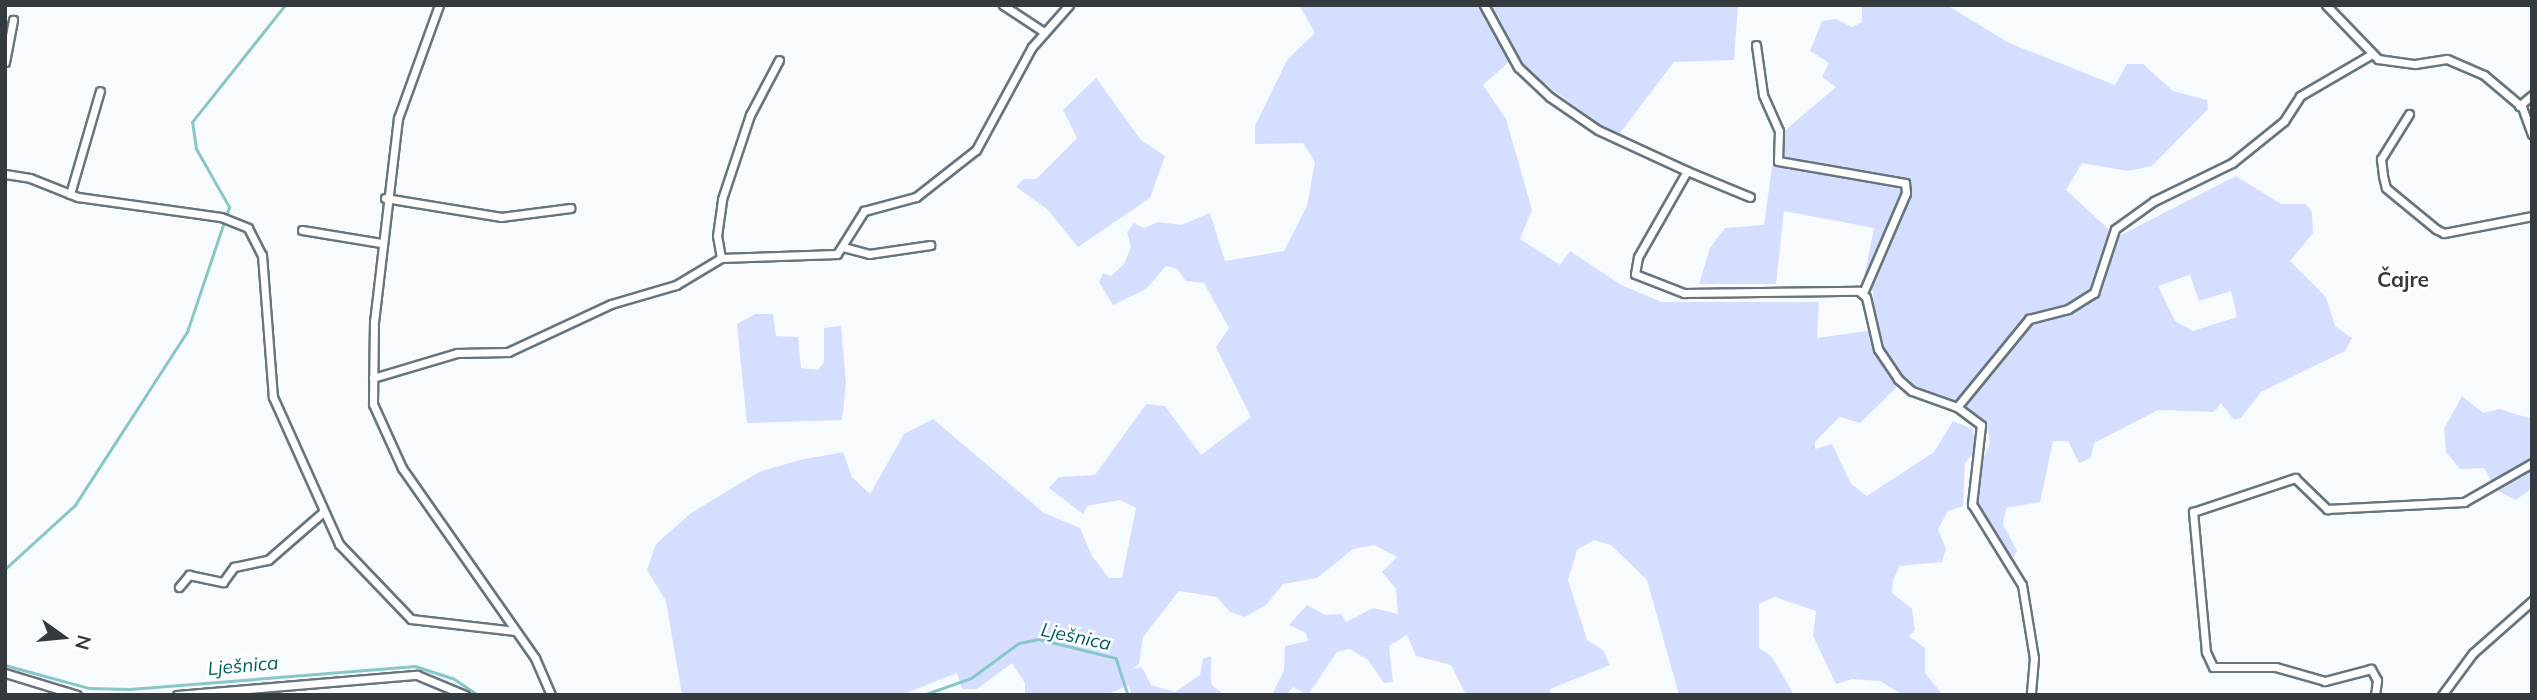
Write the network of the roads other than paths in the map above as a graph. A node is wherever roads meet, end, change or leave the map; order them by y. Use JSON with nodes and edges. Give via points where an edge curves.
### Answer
{"nodes":[{"id":1,"x":439,"y":5,"type":"edge"},
{"id":2,"x":1003,"y":5,"type":"edge"},
{"id":3,"x":1069,"y":5,"type":"edge"},
{"id":4,"x":1484,"y":5,"type":"edge"},
{"id":5,"x":2326,"y":5,"type":"edge"},
{"id":6,"x":13,"y":20,"type":"dead end"},
{"id":7,"x":1044,"y":32,"type":"junction"},
{"id":8,"x":1756,"y":45,"type":"dead end"},
{"id":9,"x":2372,"y":54,"type":"junction"},
{"id":10,"x":779,"y":60,"type":"dead end"},
{"id":11,"x":5,"y":62,"type":"edge"},
{"id":12,"x":100,"y":91,"type":"dead end"},
{"id":13,"x":2532,"y":95,"type":"edge"},
{"id":14,"x":2519,"y":106,"type":"junction"},
{"id":15,"x":2409,"y":114,"type":"dead end"},
{"id":16,"x":2532,"y":134,"type":"edge"},
{"id":17,"x":1687,"y":171,"type":"junction"},
{"id":18,"x":5,"y":174,"type":"edge"},
{"id":19,"x":70,"y":194,"type":"junction"},
{"id":20,"x":1750,"y":197,"type":"dead end"},
{"id":21,"x":385,"y":198,"type":"junction"},
{"id":22,"x":570,"y":208,"type":"dead end"},
{"id":23,"x":2532,"y":216,"type":"edge"},
{"id":24,"x":302,"y":230,"type":"dead end"},
{"id":25,"x":382,"y":243,"type":"junction"},
{"id":26,"x":930,"y":245,"type":"dead end"},
{"id":27,"x":843,"y":247,"type":"junction"},
{"id":28,"x":721,"y":258,"type":"junction"},
{"id":29,"x":1863,"y":293,"type":"junction"},
{"id":30,"x":373,"y":378,"type":"junction"},
{"id":31,"x":1957,"y":407,"type":"junction"},
{"id":32,"x":2532,"y":463,"type":"edge"},
{"id":33,"x":322,"y":513,"type":"junction"},
{"id":34,"x":179,"y":587,"type":"dead end"},
{"id":35,"x":2532,"y":601,"type":"edge"},
{"id":36,"x":515,"y":631,"type":"junction"},
{"id":37,"x":5,"y":673,"type":"edge"},
{"id":38,"x":77,"y":695,"type":"edge"},
{"id":39,"x":177,"y":695,"type":"edge"},
{"id":40,"x":465,"y":695,"type":"edge"},
{"id":41,"x":551,"y":695,"type":"edge"},
{"id":42,"x":2031,"y":695,"type":"edge"},
{"id":43,"x":2375,"y":695,"type":"edge"},
{"id":44,"x":2442,"y":695,"type":"edge"}],
"edges":[{"from":1,"to":21,"type":"street","via":[[403,97]]},
{"from":2,"to":7,"type":"street"},
{"from":3,"to":7,"type":"street"},
{"from":4,"to":17,"type":"street","via":[[1518,67],[1558,103],[1598,130]]},
{"from":5,"to":9,"type":"street"},
{"from":6,"to":11,"type":"street"},
{"from":7,"to":27,"type":"street","via":[[976,150],[916,197],[864,211]]},
{"from":8,"to":29,"type":"street","via":[[1763,95],[1779,131],[1777,161],[1905,183],[1906,193]]},
{"from":9,"to":14,"type":"street","via":[[2399,63],[2463,63]]},
{"from":9,"to":31,"type":"street","via":[[2300,96],[2284,121],[2232,163],[2154,201],[2115,229],[2094,293],[2068,309],[2029,318]]},
{"from":10,"to":28,"type":"street","via":[[750,115],[722,199],[717,236]]},
{"from":12,"to":19,"type":"street"},
{"from":13,"to":14,"type":"street"},
{"from":14,"to":16,"type":"street"},
{"from":15,"to":23,"type":"street","via":[[2381,159],[2386,188],[2444,233]]},
{"from":17,"to":20,"type":"street"},
{"from":17,"to":29,"type":"street","via":[[1638,257],[1635,274],[1649,284],[1684,293]]},
{"from":18,"to":19,"type":"street"},
{"from":19,"to":33,"type":"street","via":[[221,217],[252,234],[262,255],[273,397]]},
{"from":21,"to":22,"type":"street","via":[[501,217]]},
{"from":21,"to":25,"type":"street"},
{"from":24,"to":25,"type":"street"},
{"from":25,"to":30,"type":"street"},
{"from":26,"to":27,"type":"street","via":[[869,254]]},
{"from":27,"to":28,"type":"street","via":[[830,257],[782,252]]},
{"from":28,"to":30,"type":"street","via":[[676,285],[611,304],[508,352],[457,353]]},
{"from":29,"to":31,"type":"street","via":[[1878,349],[1898,379],[1912,391]]},
{"from":30,"to":36,"type":"street","via":[[380,428],[402,468]]},
{"from":31,"to":42,"type":"street","via":[[1983,429],[1972,504],[2022,585],[2034,658]]},
{"from":32,"to":43,"type":"street","via":[[2464,502],[2327,509],[2295,478],[2193,512],[2206,652],[2213,667],[2276,667],[2325,681],[2371,669],[2377,680]]},
{"from":33,"to":34,"type":"street","via":[[268,560],[234,568],[223,582],[189,575]]},
{"from":33,"to":36,"type":"street","via":[[357,567],[411,619]]},
{"from":35,"to":44,"type":"street","via":[[2473,653]]},
{"from":36,"to":41,"type":"street","via":[[543,671]]},
{"from":37,"to":38,"type":"street"},
{"from":39,"to":40,"type":"street","via":[[417,675]]}]}
